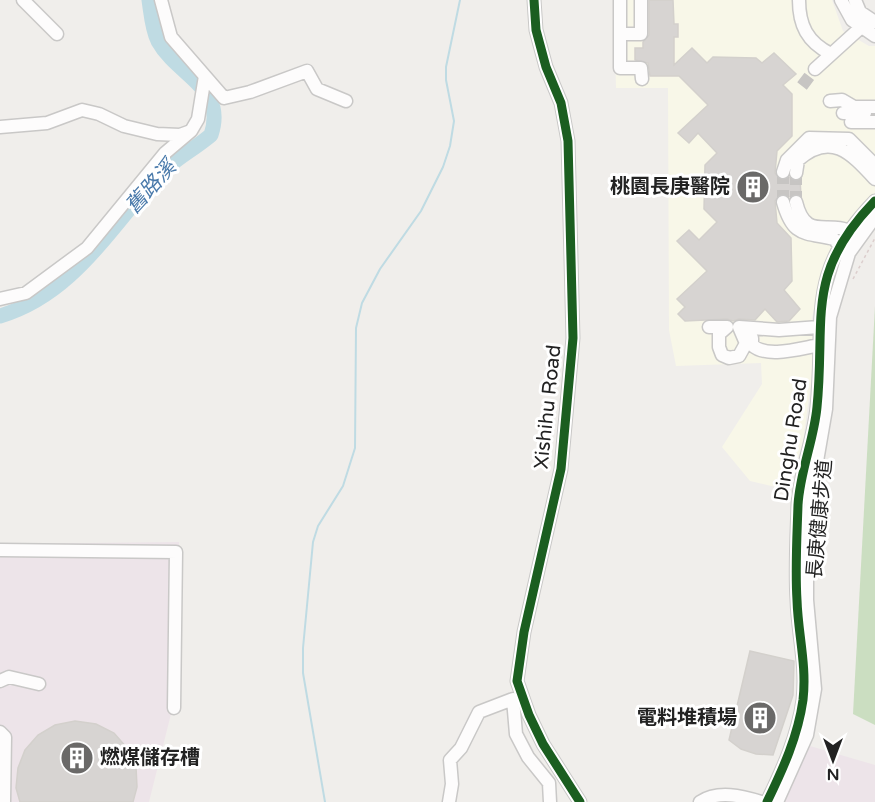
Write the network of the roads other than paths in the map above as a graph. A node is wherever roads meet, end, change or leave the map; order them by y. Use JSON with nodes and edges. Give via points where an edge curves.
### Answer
{"nodes":[{"id":1,"x":23,"y":0,"type":"edge"},
{"id":2,"x":161,"y":0,"type":"edge"},
{"id":3,"x":534,"y":0,"type":"edge"},
{"id":4,"x":620,"y":0,"type":"edge"},
{"id":5,"x":640,"y":0,"type":"edge"},
{"id":6,"x":799,"y":0,"type":"edge"},
{"id":7,"x":841,"y":0,"type":"edge"},
{"id":8,"x":855,"y":0,"type":"edge"},
{"id":9,"x":869,"y":24,"type":"edge"},
{"id":10,"x":57,"y":34,"type":"dead end"},
{"id":11,"x":620,"y":34,"type":"junction"},
{"id":12,"x":875,"y":36,"type":"edge"},
{"id":13,"x":831,"y":54,"type":"junction"},
{"id":14,"x":814,"y":69,"type":"tunnel mouth"},
{"id":15,"x":206,"y":76,"type":"junction"},
{"id":16,"x":642,"y":79,"type":"dead end"},
{"id":17,"x":346,"y":101,"type":"dead end"},
{"id":18,"x":830,"y":101,"type":"dead end"},
{"id":19,"x":875,"y":107,"type":"edge"},
{"id":20,"x":875,"y":113,"type":"edge"},
{"id":21,"x":875,"y":122,"type":"edge"},
{"id":22,"x":0,"y":127,"type":"edge"},
{"id":23,"x":191,"y":131,"type":"junction"},
{"id":24,"x":875,"y":165,"type":"edge"},
{"id":25,"x":875,"y":179,"type":"edge"},
{"id":26,"x":875,"y":201,"type":"edge"},
{"id":27,"x":783,"y":202,"type":"tunnel mouth"},
{"id":28,"x":796,"y":202,"type":"tunnel mouth"},
{"id":29,"x":875,"y":217,"type":"edge"},
{"id":30,"x":854,"y":233,"type":"junction"},
{"id":31,"x":840,"y":245,"type":"junction"},
{"id":32,"x":0,"y":299,"type":"edge"},
{"id":33,"x":709,"y":327,"type":"dead end"},
{"id":34,"x":819,"y":327,"type":"junction"},
{"id":35,"x":779,"y":330,"type":"junction"},
{"id":36,"x":748,"y":339,"type":"junction"},
{"id":37,"x":820,"y":345,"type":"junction"},
{"id":38,"x":781,"y":351,"type":"junction"},
{"id":39,"x":0,"y":550,"type":"edge"},
{"id":40,"x":0,"y":681,"type":"edge"},
{"id":41,"x":39,"y":684,"type":"dead end"},
{"id":42,"x":174,"y":708,"type":"dead end"},
{"id":43,"x":0,"y":732,"type":"edge"},
{"id":44,"x":4,"y":802,"type":"edge"},
{"id":45,"x":449,"y":802,"type":"edge"},
{"id":46,"x":550,"y":802,"type":"edge"},
{"id":47,"x":580,"y":802,"type":"edge"},
{"id":48,"x":700,"y":802,"type":"edge"},
{"id":49,"x":761,"y":802,"type":"edge"},
{"id":50,"x":767,"y":802,"type":"edge"},
{"id":51,"x":777,"y":802,"type":"edge"}],
"edges":[{"from":1,"to":10,"type":"street"},
{"from":2,"to":15,"type":"street","via":[[171,37]]},
{"from":3,"to":47,"type":"street","name":"Xishihu Road","via":[[536,30],[561,103],[568,141],[573,338],[561,469],[524,632],[517,681],[543,744]]},
{"from":4,"to":11,"type":"street"},
{"from":5,"to":11,"type":"street","via":[[641,34]]},
{"from":6,"to":13,"type":"street","via":[[803,30]]},
{"from":7,"to":9,"type":"street","via":[[852,20]]},
{"from":8,"to":9,"type":"street"},
{"from":9,"to":12,"type":"street"},
{"from":9,"to":13,"type":"street"},
{"from":11,"to":16,"type":"street","via":[[620,68],[641,68]]},
{"from":13,"to":14,"type":"street"},
{"from":15,"to":17,"type":"street","via":[[224,98],[307,71],[317,89]]},
{"from":15,"to":23,"type":"street","via":[[198,119]]},
{"from":18,"to":19,"type":"street"},
{"from":20,"to":21,"type":"street","via":[[847,117]]},
{"from":22,"to":23,"type":"street","via":[[47,123],[82,110],[157,134],[180,135]]},
{"from":23,"to":32,"type":"street","via":[[165,153],[87,248],[26,293]]},
{"from":24,"to":25,"type":"street","via":[[849,139],[809,138],[787,160],[789,172],[813,148],[845,149]]},
{"from":26,"to":30,"type":"street","name":"Dinghu Road"},
{"from":27,"to":31,"type":"street","via":[[788,218],[799,230],[808,236],[834,239]]},
{"from":28,"to":30,"type":"street","via":[[799,215],[813,227]]},
{"from":29,"to":30,"type":"street","name":"Dinghu Road"},
{"from":30,"to":31,"type":"street","name":"Dinghu Road"},
{"from":30,"to":51,"type":"street","name":"Dinghu Road","via":[[830,317],[826,409],[811,496],[807,579],[815,688],[807,735]]},
{"from":31,"to":34,"type":"street","name":"Dinghu Road","via":[[825,283]]},
{"from":33,"to":36,"type":"street","via":[[727,327],[719,334],[719,347],[722,355],[729,358],[739,356]]},
{"from":34,"to":35,"type":"street"},
{"from":34,"to":37,"type":"street","name":"Dinghu Road"},
{"from":35,"to":36,"type":"street","via":[[738,327]]},
{"from":35,"to":38,"type":"street","via":[[786,338]]},
{"from":36,"to":38,"type":"street","via":[[757,349]]},
{"from":37,"to":38,"type":"street"},
{"from":37,"to":50,"type":"street","name":"Dinghu Road","via":[[817,409],[798,503],[796,585],[804,675],[796,705],[795,738]]},
{"from":39,"to":42,"type":"street","via":[[176,552]]},
{"from":40,"to":41,"type":"street","via":[[9,677]]},
{"from":43,"to":44,"type":"street","via":[[5,737]]},
{"from":45,"to":46,"type":"street","via":[[450,760],[461,748],[479,712],[513,699],[516,734],[549,783]]},
{"from":48,"to":49,"type":"street","via":[[723,796]]}]}
